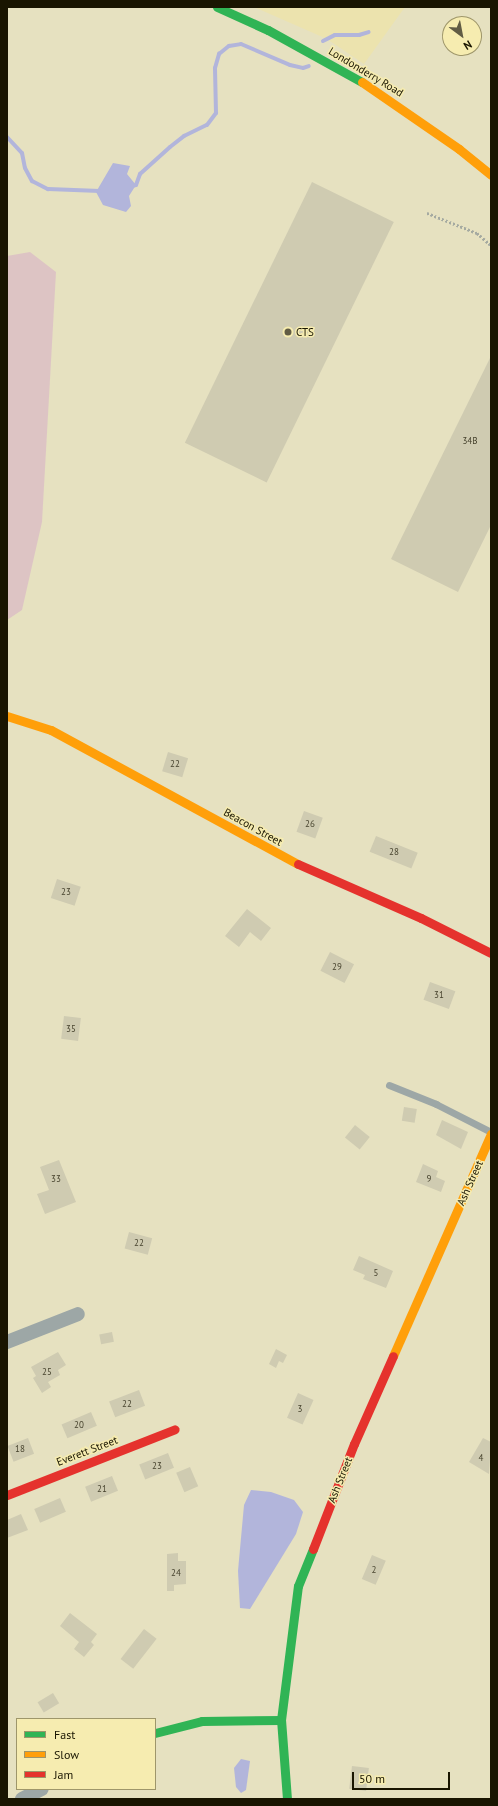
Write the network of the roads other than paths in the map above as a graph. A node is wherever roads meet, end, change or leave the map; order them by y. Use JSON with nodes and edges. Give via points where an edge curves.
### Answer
{"nodes":[{"id":1,"x":217,"y":7,"type":"edge"},
{"id":2,"x":491,"y":175,"type":"edge"},
{"id":3,"x":7,"y":716,"type":"edge"},
{"id":4,"x":491,"y":953,"type":"edge"},
{"id":5,"x":389,"y":1085,"type":"dead end"},
{"id":6,"x":491,"y":1133,"type":"edge"},
{"id":7,"x":78,"y":1314,"type":"dead end"},
{"id":8,"x":7,"y":1342,"type":"edge"},
{"id":9,"x":175,"y":1429,"type":"dead end"},
{"id":10,"x":7,"y":1495,"type":"edge"},
{"id":11,"x":281,"y":1720,"type":"junction"},
{"id":12,"x":156,"y":1733,"type":"edge"},
{"id":13,"x":40,"y":1790,"type":"edge"},
{"id":14,"x":22,"y":1799,"type":"edge"},
{"id":15,"x":287,"y":1799,"type":"edge"}],
"edges":[{"from":1,"to":2,"type":"street","name":"Londonderry Road","via":[[268,30],[376,90]]},
{"from":3,"to":4,"type":"street","name":"Beacon Street","via":[[51,730],[308,870],[421,918]]},
{"from":5,"to":6,"type":"lane","via":[[436,1104]]},
{"from":6,"to":11,"type":"street","name":"Ash Street","via":[[354,1444],[298,1586]]},
{"from":7,"to":8,"type":"street"},
{"from":9,"to":10,"type":"street","name":"Everett Street"},
{"from":11,"to":12,"type":"street","via":[[202,1721]]},
{"from":11,"to":15,"type":"street","name":"Ash Street"},
{"from":13,"to":14,"type":"street"}]}
